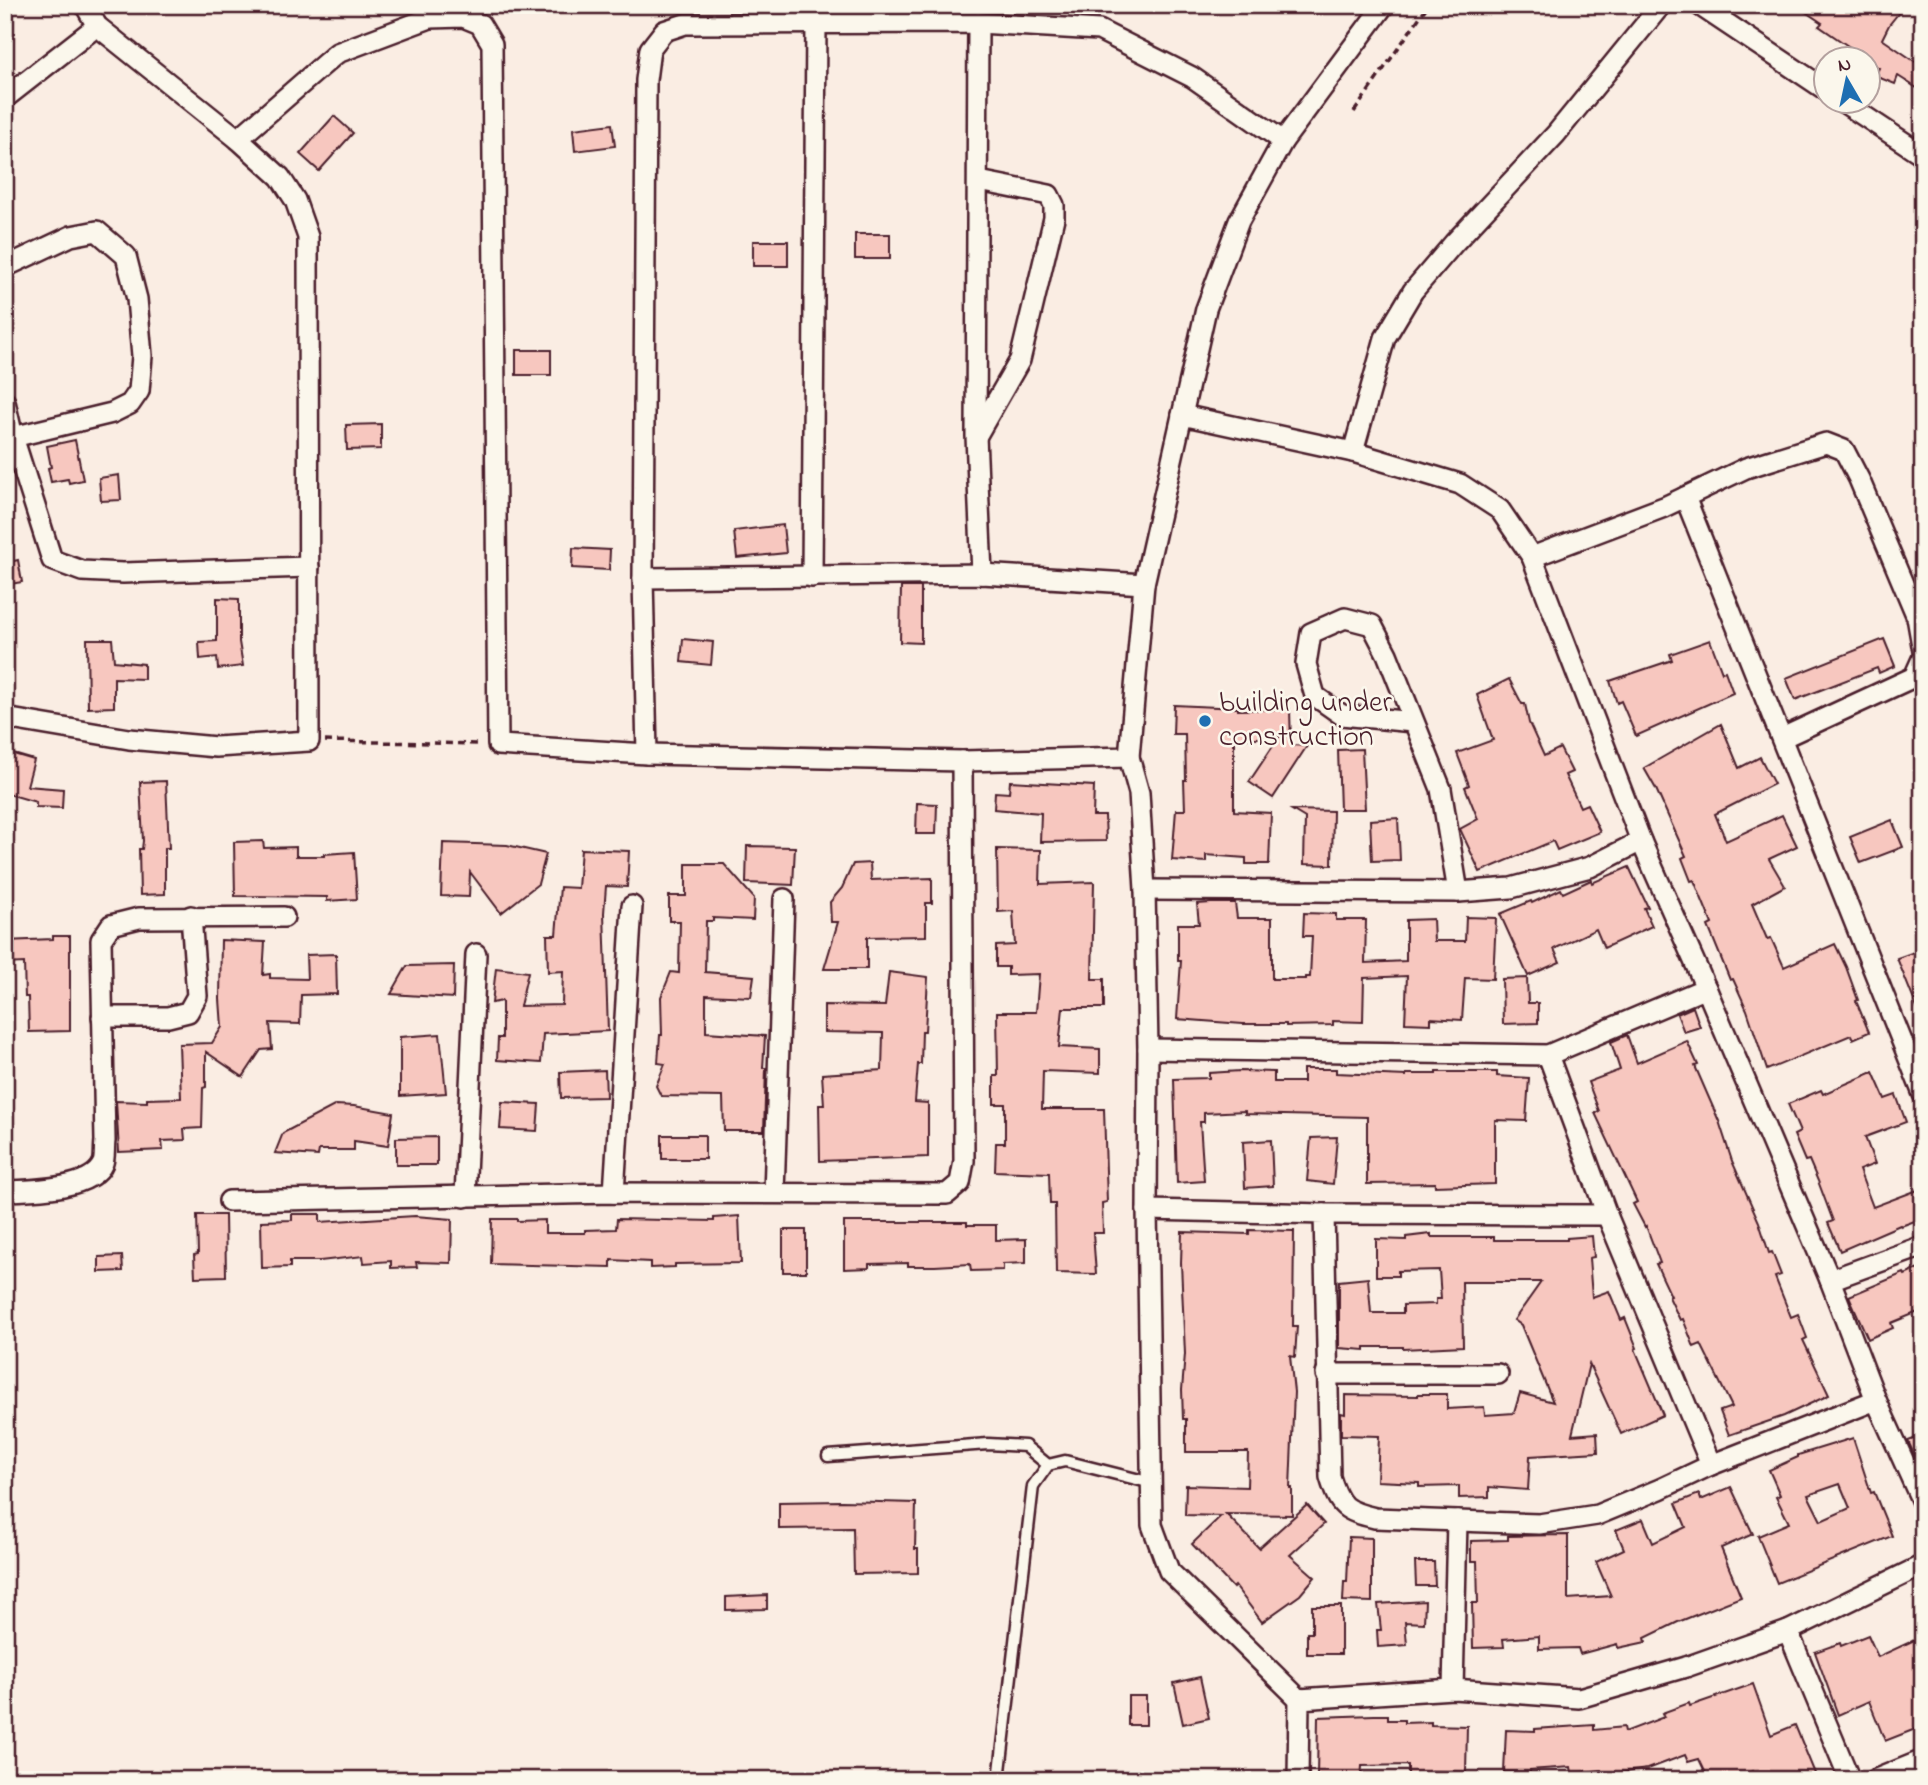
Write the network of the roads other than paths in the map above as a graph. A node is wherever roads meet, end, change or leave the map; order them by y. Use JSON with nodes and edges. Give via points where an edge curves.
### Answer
{"nodes":[{"id":1,"x":85,"y":5,"type":"edge"},
{"id":2,"x":1384,"y":5,"type":"edge"},
{"id":3,"x":1661,"y":5,"type":"edge"},
{"id":4,"x":1699,"y":5,"type":"edge"},
{"id":5,"x":816,"y":23,"type":"junction"},
{"id":6,"x":978,"y":23,"type":"junction"},
{"id":7,"x":97,"y":26,"type":"junction"},
{"id":8,"x":1812,"y":81,"type":"edge"},
{"id":9,"x":5,"y":98,"type":"edge"},
{"id":10,"x":1864,"y":116,"type":"edge"},
{"id":11,"x":238,"y":139,"type":"junction"},
{"id":12,"x":1283,"y":141,"type":"junction"},
{"id":13,"x":1923,"y":155,"type":"edge"},
{"id":14,"x":979,"y":181,"type":"junction"},
{"id":15,"x":5,"y":267,"type":"edge"},
{"id":16,"x":5,"y":402,"type":"edge"},
{"id":17,"x":1182,"y":415,"type":"junction"},
{"id":18,"x":13,"y":436,"type":"junction"},
{"id":19,"x":976,"y":436,"type":"junction"},
{"id":20,"x":1353,"y":452,"type":"junction"},
{"id":21,"x":1685,"y":497,"type":"junction"},
{"id":22,"x":1532,"y":557,"type":"junction"},
{"id":23,"x":309,"y":567,"type":"junction"},
{"id":24,"x":982,"y":574,"type":"junction"},
{"id":25,"x":812,"y":577,"type":"junction"},
{"id":26,"x":643,"y":578,"type":"junction"},
{"id":27,"x":1144,"y":584,"type":"junction"},
{"id":28,"x":1923,"y":652,"type":"edge"},
{"id":29,"x":1923,"y":657,"type":"edge"},
{"id":30,"x":5,"y":718,"type":"edge"},
{"id":31,"x":1413,"y":722,"type":"junction"},
{"id":32,"x":1782,"y":738,"type":"junction"},
{"id":33,"x":647,"y":754,"type":"junction"},
{"id":34,"x":1129,"y":757,"type":"junction"},
{"id":35,"x":961,"y":761,"type":"junction"},
{"id":36,"x":1641,"y":841,"type":"junction"},
{"id":37,"x":1145,"y":890,"type":"junction"},
{"id":38,"x":1458,"y":892,"type":"junction"},
{"id":39,"x":784,"y":899,"type":"dead end"},
{"id":40,"x":632,"y":906,"type":"dead end"},
{"id":41,"x":191,"y":916,"type":"junction"},
{"id":42,"x":284,"y":917,"type":"dead end"},
{"id":43,"x":476,"y":954,"type":"dead end"},
{"id":44,"x":1706,"y":988,"type":"junction"},
{"id":45,"x":102,"y":1017,"type":"junction"},
{"id":46,"x":1148,"y":1049,"type":"junction"},
{"id":47,"x":1548,"y":1055,"type":"junction"},
{"id":48,"x":1923,"y":1094,"type":"edge"},
{"id":49,"x":5,"y":1191,"type":"edge"},
{"id":50,"x":614,"y":1193,"type":"junction"},
{"id":51,"x":774,"y":1193,"type":"junction"},
{"id":52,"x":465,"y":1198,"type":"junction"},
{"id":53,"x":229,"y":1201,"type":"dead end"},
{"id":54,"x":1147,"y":1210,"type":"junction"},
{"id":55,"x":1324,"y":1214,"type":"junction"},
{"id":56,"x":1607,"y":1215,"type":"junction"},
{"id":57,"x":1923,"y":1246,"type":"edge"},
{"id":58,"x":1830,"y":1280,"type":"junction"},
{"id":59,"x":1326,"y":1374,"type":"junction"},
{"id":60,"x":1498,"y":1374,"type":"dead end"},
{"id":61,"x":1876,"y":1400,"type":"junction"},
{"id":62,"x":828,"y":1456,"type":"dead end"},
{"id":63,"x":1048,"y":1465,"type":"junction"},
{"id":64,"x":1711,"y":1465,"type":"junction"},
{"id":65,"x":1152,"y":1483,"type":"junction"},
{"id":66,"x":1923,"y":1504,"type":"edge"},
{"id":67,"x":1457,"y":1521,"type":"junction"},
{"id":68,"x":1923,"y":1565,"type":"edge"},
{"id":69,"x":1788,"y":1631,"type":"junction"},
{"id":70,"x":1453,"y":1689,"type":"junction"},
{"id":71,"x":1299,"y":1699,"type":"junction"},
{"id":72,"x":1923,"y":1760,"type":"edge"},
{"id":73,"x":999,"y":1780,"type":"edge"},
{"id":74,"x":1298,"y":1780,"type":"edge"},
{"id":75,"x":1850,"y":1780,"type":"edge"},
{"id":76,"x":1874,"y":1780,"type":"edge"}],
"edges":[{"from":1,"to":7,"type":"street"},
{"from":2,"to":12,"type":"street"},
{"from":3,"to":20,"type":"street","via":[[1556,134],[1413,290],[1385,338]]},
{"from":4,"to":8,"type":"street"},
{"from":5,"to":6,"type":"street"},
{"from":5,"to":25,"type":"street"},
{"from":5,"to":26,"type":"street","via":[[685,24],[664,31],[650,49],[646,80]]},
{"from":6,"to":12,"type":"street","via":[[1099,30],[1192,77]]},
{"from":6,"to":14,"type":"street"},
{"from":7,"to":9,"type":"street"},
{"from":7,"to":11,"type":"street"},
{"from":10,"to":13,"type":"street"},
{"from":11,"to":23,"type":"street","via":[[280,177],[295,200],[308,237]]},
{"from":11,"to":33,"type":"street","via":[[337,53],[430,18],[463,17],[480,24],[492,44],[498,744]]},
{"from":12,"to":17,"type":"street","via":[[1239,221],[1220,271],[1206,309]]},
{"from":14,"to":19,"type":"street"},
{"from":14,"to":19,"type":"street","via":[[1049,195],[1054,218],[1020,360]]},
{"from":15,"to":18,"type":"street","via":[[71,236],[97,231],[126,256],[137,299],[142,356],[139,391],[130,404],[112,413]]},
{"from":16,"to":18,"type":"street"},
{"from":17,"to":20,"type":"street"},
{"from":17,"to":27,"type":"street"},
{"from":18,"to":23,"type":"street","via":[[52,559],[82,571],[123,573]]},
{"from":19,"to":24,"type":"street"},
{"from":20,"to":22,"type":"street","via":[[1460,484],[1500,510]]},
{"from":21,"to":22,"type":"street"},
{"from":21,"to":28,"type":"street","via":[[1746,468],[1826,443],[1844,450],[1917,617]]},
{"from":21,"to":32,"type":"street"},
{"from":22,"to":36,"type":"street"},
{"from":23,"to":30,"type":"street","via":[[309,741],[216,747],[129,739]]},
{"from":24,"to":25,"type":"street"},
{"from":24,"to":27,"type":"street"},
{"from":25,"to":26,"type":"street"},
{"from":26,"to":33,"type":"street"},
{"from":27,"to":34,"type":"street"},
{"from":29,"to":32,"type":"street","via":[[1914,677]]},
{"from":31,"to":31,"type":"street","via":[[1372,625],[1345,618],[1311,633],[1306,664],[1315,696],[1342,715]]},
{"from":31,"to":38,"type":"street","via":[[1441,789]]},
{"from":32,"to":48,"type":"street"},
{"from":33,"to":35,"type":"street"},
{"from":34,"to":35,"type":"street"},
{"from":34,"to":37,"type":"street","via":[[1139,793]]},
{"from":35,"to":51,"type":"street","via":[[964,1161],[960,1183],[947,1194]]},
{"from":36,"to":38,"type":"street","via":[[1590,867],[1511,888]]},
{"from":36,"to":44,"type":"street"},
{"from":37,"to":38,"type":"street"},
{"from":37,"to":46,"type":"street"},
{"from":39,"to":51,"type":"street"},
{"from":40,"to":50,"type":"street"},
{"from":41,"to":42,"type":"street"},
{"from":41,"to":45,"type":"street","via":[[139,918],[111,925],[101,940]]},
{"from":41,"to":45,"type":"street","via":[[197,996],[188,1012],[168,1017]]},
{"from":43,"to":52,"type":"street"},
{"from":44,"to":47,"type":"street"},
{"from":44,"to":58,"type":"street"},
{"from":45,"to":49,"type":"street","via":[[103,1163],[92,1177],[61,1187]]},
{"from":46,"to":47,"type":"street"},
{"from":46,"to":54,"type":"street"},
{"from":47,"to":56,"type":"street"},
{"from":50,"to":51,"type":"street"},
{"from":50,"to":52,"type":"street"},
{"from":52,"to":53,"type":"street"},
{"from":54,"to":55,"type":"street"},
{"from":54,"to":65,"type":"street"},
{"from":55,"to":56,"type":"street"},
{"from":55,"to":59,"type":"street"},
{"from":56,"to":64,"type":"street"},
{"from":57,"to":58,"type":"street"},
{"from":58,"to":61,"type":"street"},
{"from":59,"to":60,"type":"street"},
{"from":59,"to":67,"type":"street","via":[[1329,1477],[1336,1497],[1352,1513],[1375,1518]]},
{"from":61,"to":64,"type":"street"},
{"from":61,"to":66,"type":"street"},
{"from":62,"to":63,"type":"lane","via":[[988,1444],[1024,1446]]},
{"from":63,"to":65,"type":"lane","via":[[1065,1461]]},
{"from":63,"to":73,"type":"lane","via":[[1033,1486]]},
{"from":64,"to":67,"type":"street","via":[[1597,1515],[1539,1524]]},
{"from":65,"to":71,"type":"street","via":[[1153,1525],[1169,1571]]},
{"from":67,"to":70,"type":"street"},
{"from":68,"to":69,"type":"street"},
{"from":69,"to":70,"type":"street","via":[[1579,1698]]},
{"from":69,"to":75,"type":"street"},
{"from":70,"to":71,"type":"street"},
{"from":71,"to":74,"type":"street"},
{"from":72,"to":76,"type":"street"}]}
